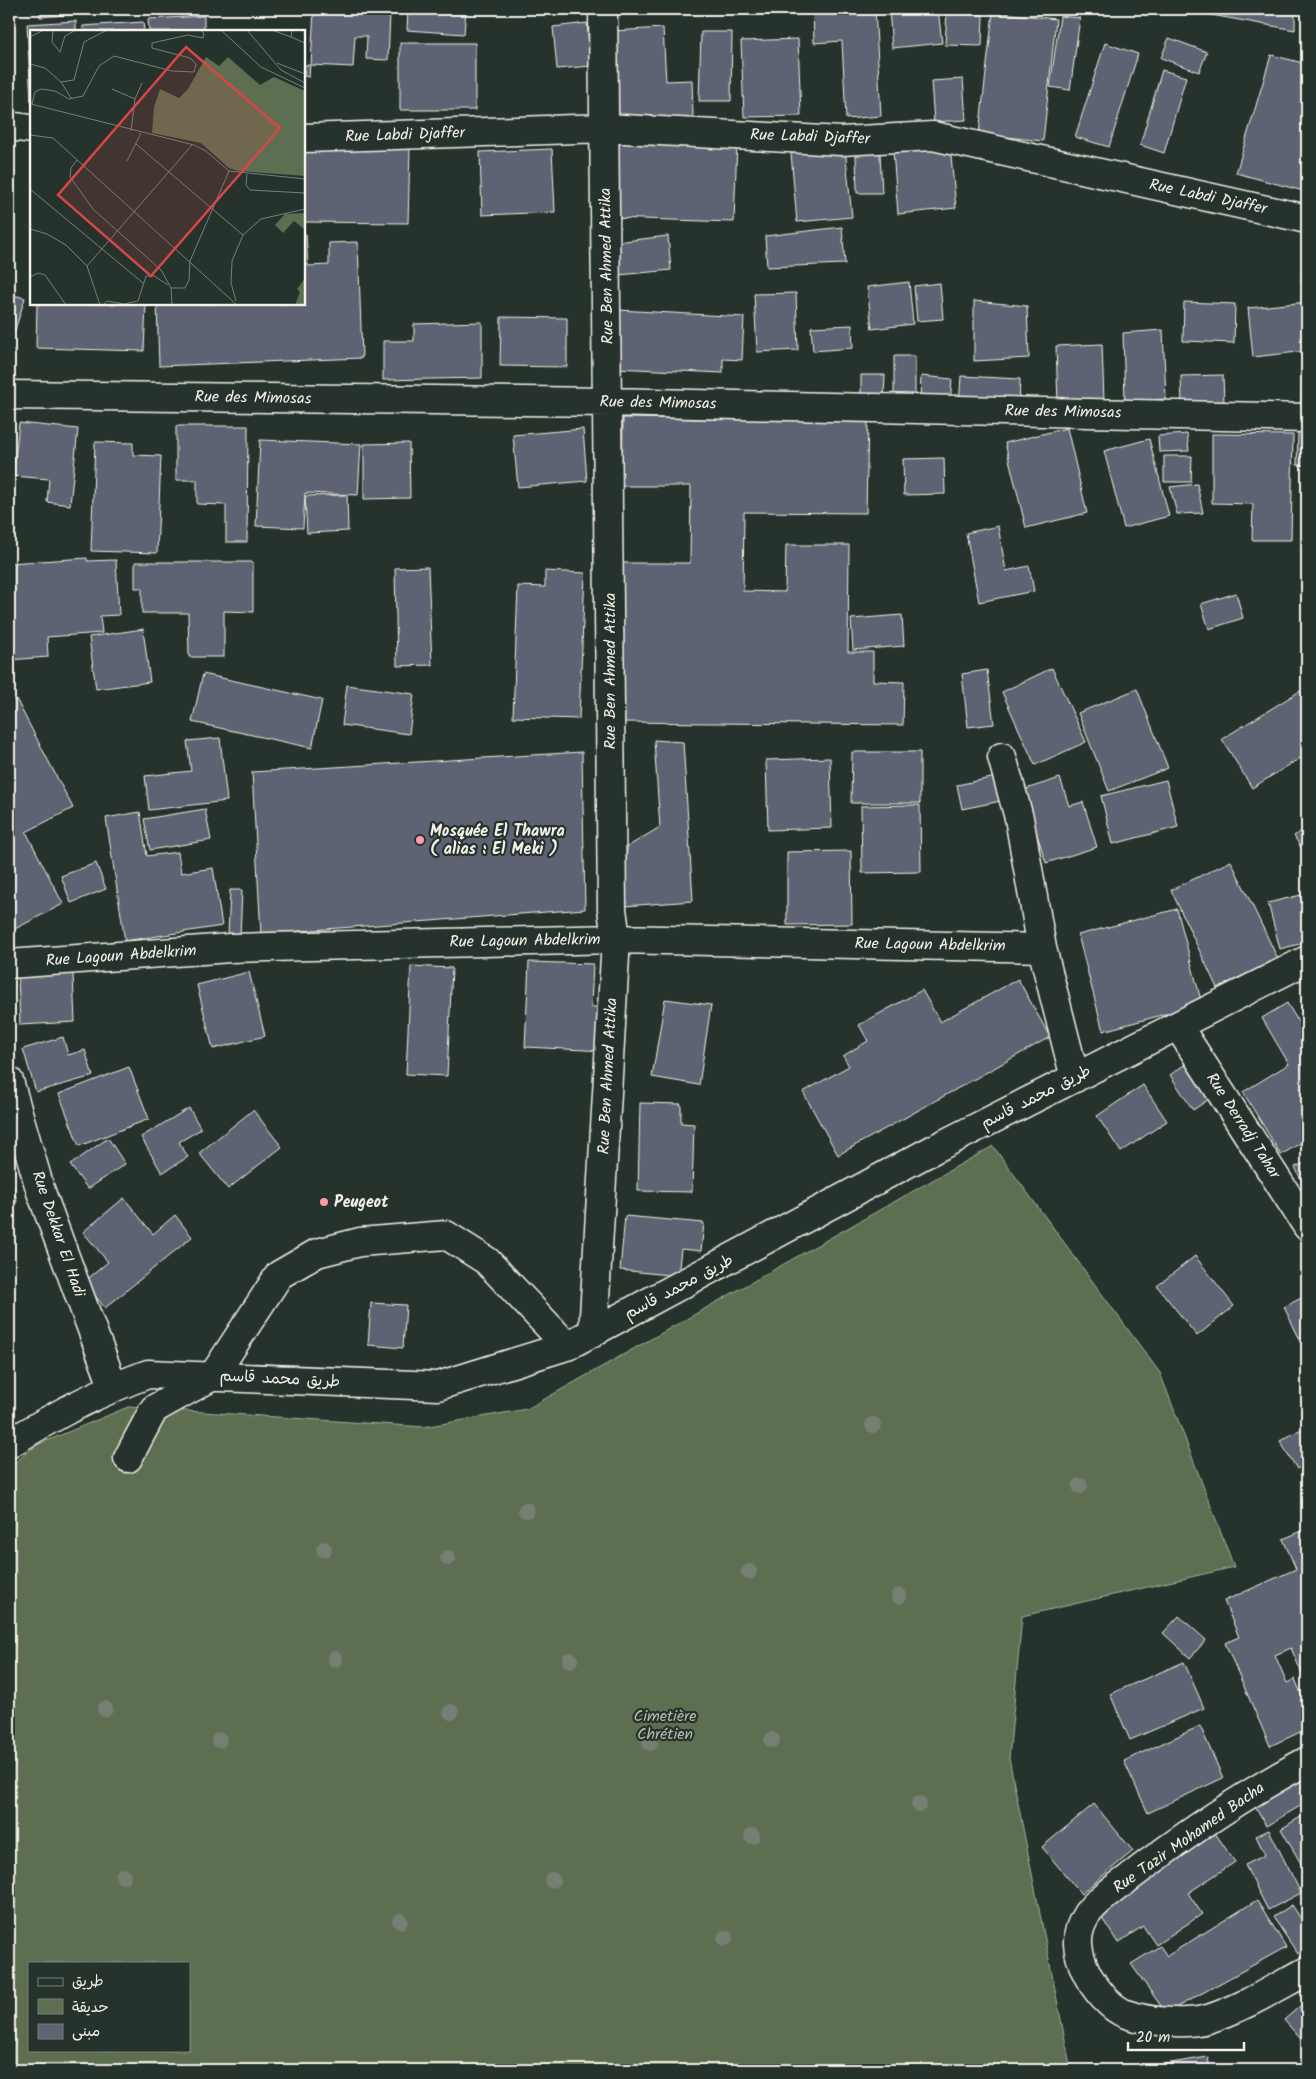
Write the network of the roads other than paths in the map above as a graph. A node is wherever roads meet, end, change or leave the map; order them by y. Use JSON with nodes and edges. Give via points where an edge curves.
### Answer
{"nodes":[{"id":1,"x":604,"y":9,"type":"edge"},
{"id":2,"x":9,"y":126,"type":"edge"},
{"id":3,"x":30,"y":128,"type":"edge"},
{"id":4,"x":605,"y":128,"type":"junction"},
{"id":5,"x":305,"y":138,"type":"edge"},
{"id":6,"x":1307,"y":219,"type":"edge"},
{"id":7,"x":9,"y":395,"type":"edge"},
{"id":8,"x":609,"y":402,"type":"junction"},
{"id":9,"x":1307,"y":418,"type":"edge"},
{"id":10,"x":1002,"y":757,"type":"dead end"},
{"id":11,"x":616,"y":939,"type":"junction"},
{"id":12,"x":1042,"y":948,"type":"junction"},
{"id":13,"x":1307,"y":960,"type":"edge"},
{"id":14,"x":9,"y":964,"type":"edge"},
{"id":15,"x":1178,"y":1026,"type":"junction"},
{"id":16,"x":1075,"y":1078,"type":"junction"},
{"id":17,"x":9,"y":1081,"type":"edge"},
{"id":18,"x":1307,"y":1226,"type":"edge"},
{"id":19,"x":593,"y":1333,"type":"junction"},
{"id":20,"x":567,"y":1346,"type":"junction"},
{"id":21,"x":214,"y":1376,"type":"junction"},
{"id":22,"x":113,"y":1386,"type":"junction"},
{"id":23,"x":9,"y":1444,"type":"edge"},
{"id":24,"x":128,"y":1458,"type":"dead end"},
{"id":25,"x":1307,"y":1761,"type":"edge"},
{"id":26,"x":1307,"y":1971,"type":"edge"}],
"edges":[{"from":1,"to":4,"type":"street","name":"Rue Ben Ahmed Attika"},
{"from":2,"to":3,"type":"street"},
{"from":4,"to":5,"type":"street","name":"Rue Labdi Djaffer"},
{"from":4,"to":6,"type":"street","name":"Rue Labdi Djaffer","via":[[841,141],[933,136]]},
{"from":4,"to":8,"type":"street","name":"Rue Ben Ahmed Attika"},
{"from":7,"to":8,"type":"street","name":"Rue des Mimosas"},
{"from":8,"to":9,"type":"street","name":"Rue des Mimosas"},
{"from":8,"to":11,"type":"street","name":"Rue Ben Ahmed Attika","via":[[612,909]]},
{"from":10,"to":12,"type":"street","via":[[1019,818]]},
{"from":11,"to":12,"type":"street","name":"Rue Lagoun Abdelkrim"},
{"from":11,"to":14,"type":"street","name":"Rue Lagoun Abdelkrim","via":[[230,948]]},
{"from":11,"to":19,"type":"street","name":"Rue Ben Ahmed Attika"},
{"from":12,"to":16,"type":"street"},
{"from":13,"to":15,"type":"street","name":"طريق محمد قاسم"},
{"from":15,"to":16,"type":"street","name":"طريق محمد قاسم"},
{"from":15,"to":18,"type":"street","name":"Rue Derradj Tahar"},
{"from":16,"to":19,"type":"street","name":"طريق محمد قاسم","via":[[936,1148]]},
{"from":17,"to":22,"type":"street","name":"Rue Dekkar El Hadi","via":[[41,1192]]},
{"from":19,"to":20,"type":"street","name":"طريق محمد قاسم"},
{"from":20,"to":21,"type":"street","name":"طريق محمد قاسم","via":[[438,1386]]},
{"from":20,"to":21,"type":"street","via":[[487,1262],[446,1235],[360,1242],[317,1253],[279,1275]]},
{"from":21,"to":22,"type":"street","name":"طريق محمد قاسم","via":[[148,1374]]},
{"from":21,"to":24,"type":"street","via":[[154,1409]]},
{"from":22,"to":23,"type":"street","name":"طريق محمد قاسم","via":[[57,1414]]},
{"from":25,"to":26,"type":"street","name":"Rue Tazir Mohamed Bacha","via":[[1263,1784],[1152,1860],[1106,1896],[1088,1914],[1077,1934],[1078,1952],[1088,1976],[1105,1999],[1125,2014],[1170,2022],[1207,2019]]}]}
